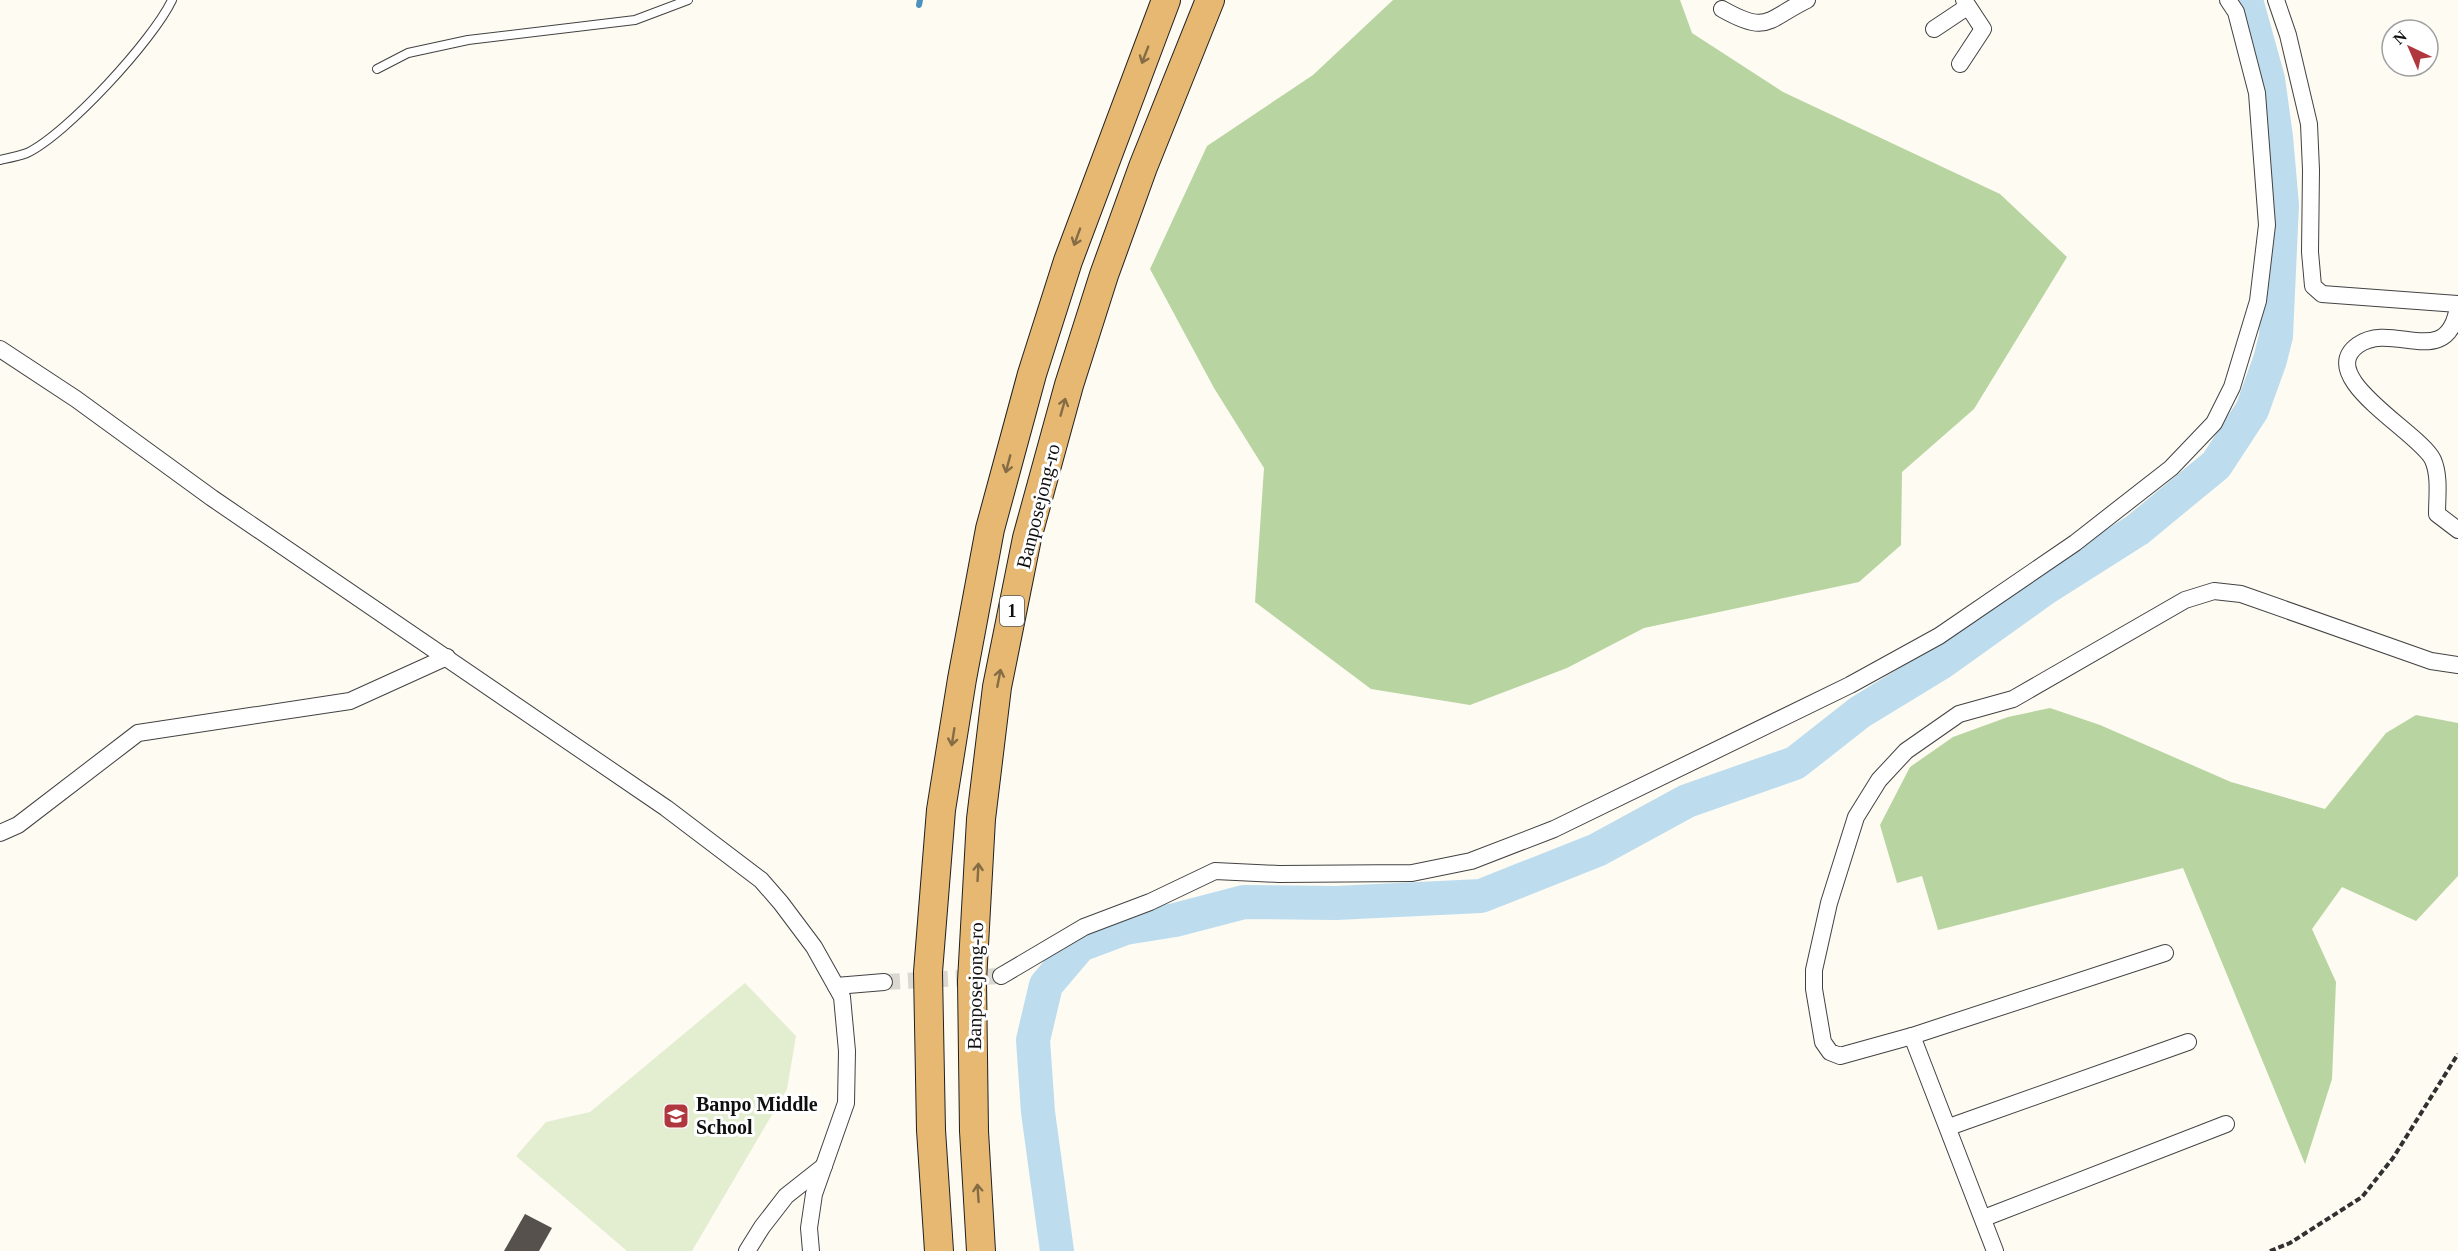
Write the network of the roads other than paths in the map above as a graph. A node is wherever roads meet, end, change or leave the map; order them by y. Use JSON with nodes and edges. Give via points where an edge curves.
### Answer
{"nodes":[{"id":1,"x":172,"y":0,"type":"edge"},
{"id":2,"x":688,"y":0,"type":"edge"},
{"id":3,"x":1166,"y":0,"type":"edge"},
{"id":4,"x":1210,"y":0,"type":"edge"},
{"id":5,"x":1807,"y":0,"type":"edge"},
{"id":6,"x":2228,"y":0,"type":"edge"},
{"id":7,"x":2276,"y":0,"type":"edge"},
{"id":8,"x":1965,"y":3,"type":"edge"},
{"id":9,"x":1722,"y":9,"type":"dead end"},
{"id":10,"x":1934,"y":29,"type":"dead end"},
{"id":11,"x":1960,"y":64,"type":"dead end"},
{"id":12,"x":377,"y":69,"type":"dead end"},
{"id":13,"x":0,"y":160,"type":"edge"},
{"id":14,"x":2458,"y":305,"type":"edge"},
{"id":15,"x":0,"y":350,"type":"edge"},
{"id":16,"x":2458,"y":530,"type":"edge"},
{"id":17,"x":447,"y":657,"type":"junction"},
{"id":18,"x":2458,"y":665,"type":"edge"},
{"id":19,"x":0,"y":833,"type":"edge"},
{"id":20,"x":2165,"y":953,"type":"dead end"},
{"id":21,"x":1001,"y":976,"type":"tunnel mouth"},
{"id":22,"x":884,"y":982,"type":"tunnel mouth"},
{"id":23,"x":836,"y":986,"type":"junction"},
{"id":24,"x":1912,"y":1036,"type":"junction"},
{"id":25,"x":2188,"y":1042,"type":"dead end"},
{"id":26,"x":2226,"y":1124,"type":"dead end"},
{"id":27,"x":1949,"y":1127,"type":"junction"},
{"id":28,"x":825,"y":1166,"type":"junction"},
{"id":29,"x":1984,"y":1218,"type":"junction"},
{"id":30,"x":747,"y":1251,"type":"edge"},
{"id":31,"x":811,"y":1251,"type":"edge"},
{"id":32,"x":939,"y":1251,"type":"edge"},
{"id":33,"x":981,"y":1251,"type":"edge"},
{"id":34,"x":1995,"y":1251,"type":"edge"}],
"edges":[{"from":1,"to":13,"type":"lane","via":[[164,17],[126,64],[63,129],[27,153]]},
{"from":2,"to":12,"type":"lane","via":[[635,20],[468,40],[408,52]]},
{"from":3,"to":32,"type":"highway","name":"Banposejong-ro","number":"1","one_way":true,"via":[[1068,261],[1032,374],[990,529],[966,656],[941,810],[928,972],[931,1130]]},
{"from":33,"to":4,"type":"highway","name":"Banposejong-ro","number":"1","one_way":true,"via":[[972,981],[981,819],[997,687],[1027,538],[1073,374],[1143,167]]},
{"from":5,"to":9,"type":"street","via":[[1772,22],[1740,20]]},
{"from":6,"to":21,"type":"street","via":[[2236,12],[2257,93],[2267,225],[2258,301],[2232,387],[2214,423],[2171,468],[2075,543],[1939,636],[1850,685],[1554,829],[1471,861],[1412,873],[1215,871],[1084,927]]},
{"from":7,"to":14,"type":"street","via":[[2309,124],[2313,286],[2322,294]]},
{"from":8,"to":10,"type":"street"},
{"from":8,"to":11,"type":"street","via":[[1983,30]]},
{"from":14,"to":16,"type":"street","via":[[2455,322],[2437,340],[2370,338],[2350,351],[2346,364],[2348,374],[2373,404],[2433,459],[2437,514]]},
{"from":15,"to":17,"type":"street"},
{"from":17,"to":19,"type":"street","via":[[350,701],[138,733],[18,825]]},
{"from":17,"to":23,"type":"street","via":[[666,808],[761,880],[814,947]]},
{"from":18,"to":24,"type":"street","via":[[2431,661],[2241,594],[2214,591],[2185,600],[2013,699],[1959,714],[1906,751],[1879,780],[1856,817],[1829,903],[1814,970],[1823,1042],[1830,1052],[1840,1056]]},
{"from":20,"to":24,"type":"street"},
{"from":22,"to":23,"type":"street"},
{"from":23,"to":28,"type":"street","via":[[842,997],[848,1051],[846,1103]]},
{"from":24,"to":27,"type":"street"},
{"from":25,"to":27,"type":"street"},
{"from":26,"to":29,"type":"street"},
{"from":27,"to":29,"type":"street"},
{"from":28,"to":30,"type":"street","via":[[786,1196]]},
{"from":28,"to":31,"type":"street","via":[[814,1194],[809,1228]]},
{"from":29,"to":34,"type":"street"}]}
